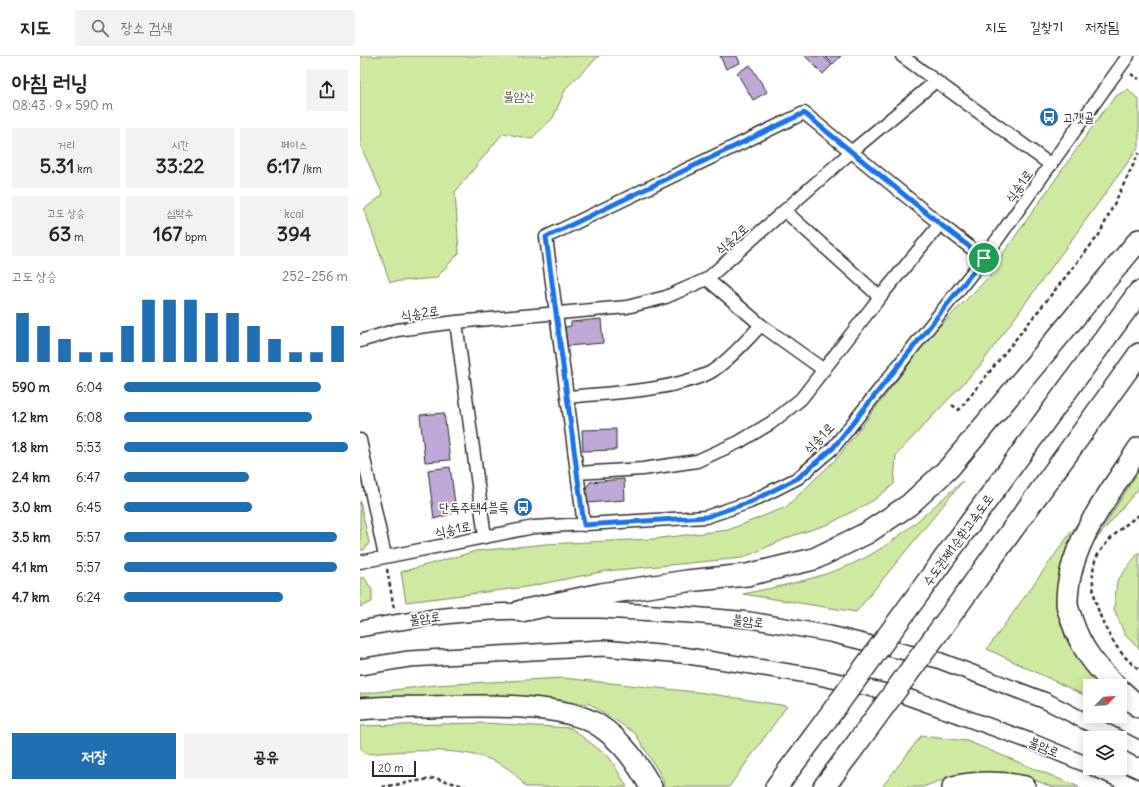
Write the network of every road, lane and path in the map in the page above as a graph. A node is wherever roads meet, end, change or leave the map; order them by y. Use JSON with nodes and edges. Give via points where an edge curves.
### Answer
{"nodes":[{"id":1,"x":902,"y":56,"type":"edge"},
{"id":2,"x":1128,"y":56,"type":"edge"},
{"id":3,"x":936,"y":81,"type":"junction"},
{"id":4,"x":851,"y":152,"type":"junction"},
{"id":5,"x":1139,"y":153,"type":"edge"},
{"id":6,"x":1051,"y":165,"type":"junction"},
{"id":7,"x":786,"y":212,"type":"junction"},
{"id":8,"x":940,"y":224,"type":"junction"},
{"id":9,"x":1139,"y":240,"type":"edge"},
{"id":10,"x":984,"y":258,"type":"junction"},
{"id":11,"x":707,"y":279,"type":"junction"},
{"id":12,"x":1139,"y":292,"type":"edge"},
{"id":13,"x":880,"y":297,"type":"junction"},
{"id":14,"x":556,"y":314,"type":"junction"},
{"id":15,"x":456,"y":322,"type":"junction"},
{"id":16,"x":761,"y":325,"type":"junction"},
{"id":17,"x":360,"y":341,"type":"edge"},
{"id":18,"x":1139,"y":354,"type":"edge"},
{"id":19,"x":824,"y":370,"type":"junction"},
{"id":20,"x":568,"y":397,"type":"junction"},
{"id":21,"x":952,"y":405,"type":"dead end"},
{"id":22,"x":360,"y":440,"type":"edge"},
{"id":23,"x":1139,"y":448,"type":"edge"},
{"id":24,"x":577,"y":473,"type":"junction"},
{"id":25,"x":1139,"y":515,"type":"edge"},
{"id":26,"x":584,"y":525,"type":"junction"},
{"id":27,"x":485,"y":536,"type":"junction"},
{"id":28,"x":386,"y":556,"type":"junction"},
{"id":29,"x":360,"y":562,"type":"edge"},
{"id":30,"x":521,"y":611,"type":"junction"},
{"id":31,"x":396,"y":622,"type":"junction"},
{"id":32,"x":360,"y":629,"type":"edge"},
{"id":33,"x":360,"y":666,"type":"edge"},
{"id":34,"x":1139,"y":669,"type":"edge"},
{"id":35,"x":1108,"y":679,"type":"edge"},
{"id":36,"x":1127,"y":696,"type":"edge"},
{"id":37,"x":1139,"y":707,"type":"edge"},
{"id":38,"x":360,"y":709,"type":"edge"},
{"id":39,"x":1105,"y":731,"type":"edge"},
{"id":40,"x":1127,"y":742,"type":"edge"},
{"id":41,"x":1139,"y":749,"type":"edge"},
{"id":42,"x":1083,"y":763,"type":"edge"},
{"id":43,"x":1109,"y":775,"type":"edge"},
{"id":44,"x":382,"y":787,"type":"edge"},
{"id":45,"x":468,"y":787,"type":"edge"},
{"id":46,"x":651,"y":787,"type":"edge"},
{"id":47,"x":776,"y":787,"type":"edge"},
{"id":48,"x":824,"y":787,"type":"edge"},
{"id":49,"x":953,"y":787,"type":"edge"},
{"id":50,"x":1025,"y":787,"type":"edge"},
{"id":51,"x":1136,"y":787,"type":"edge"}],
"edges":[{"from":1,"to":3,"type":"street"},
{"from":2,"to":6,"type":"street","name":"식송1로"},
{"from":3,"to":4,"type":"street","name":"식송2로"},
{"from":3,"to":6,"type":"street"},
{"from":4,"to":7,"type":"street","name":"식송2로"},
{"from":4,"to":8,"type":"street"},
{"from":4,"to":14,"type":"street","via":[[804,113],[546,237]]},
{"from":5,"to":21,"type":"path","via":[[1099,235],[960,410]]},
{"from":6,"to":10,"type":"street","name":"식송1로"},
{"from":7,"to":11,"type":"street","name":"식송2로"},
{"from":7,"to":13,"type":"street"},
{"from":8,"to":10,"type":"street"},
{"from":8,"to":13,"type":"street"},
{"from":9,"to":30,"type":"highway","via":[[949,468],[909,505],[867,533],[814,559],[747,575],[687,580]]},
{"from":10,"to":26,"type":"street","name":"식송1로","via":[[833,448],[798,478],[750,502],[706,517]]},
{"from":11,"to":14,"type":"street","name":"식송2로","via":[[666,297],[627,307]]},
{"from":11,"to":16,"type":"street"},
{"from":12,"to":47,"type":"highway","name":"수도권제1순환고속도로","bridge":true},
{"from":13,"to":19,"type":"street"},
{"from":14,"to":15,"type":"street","name":"식송2로"},
{"from":14,"to":20,"type":"street"},
{"from":15,"to":17,"type":"street","name":"식송2로","via":[[397,330]]},
{"from":15,"to":27,"type":"street"},
{"from":16,"to":19,"type":"street"},
{"from":16,"to":20,"type":"street","via":[[741,347],[708,373],[659,388]]},
{"from":18,"to":48,"type":"highway","bridge":true},
{"from":19,"to":24,"type":"street","via":[[801,399],[771,423],[739,442],[697,461],[643,469]]},
{"from":20,"to":24,"type":"street"},
{"from":22,"to":28,"type":"street"},
{"from":23,"to":35,"type":"highway","via":[[1082,537],[1072,570],[1067,604],[1078,637],[1096,668]]},
{"from":24,"to":26,"type":"street"},
{"from":25,"to":34,"type":"path","via":[[1124,525],[1095,560],[1094,580],[1097,604],[1105,628],[1118,648]]},
{"from":26,"to":27,"type":"street","name":"식송1로","via":[[534,527]]},
{"from":27,"to":28,"type":"street","name":"식송1로"},
{"from":28,"to":29,"type":"street","name":"식송1로"},
{"from":28,"to":31,"type":"path"},
{"from":30,"to":31,"type":"street","name":"불암로","via":[[483,611]]},
{"from":30,"to":39,"type":"street","name":"불암로","via":[[602,610],[691,615],[750,620],[830,634],[938,660],[1046,701]]},
{"from":31,"to":32,"type":"street","name":"불암로"},
{"from":33,"to":42,"type":"street","name":"불암로","via":[[409,659],[596,649],[682,655],[814,676],[905,696],[1030,740]]},
{"from":36,"to":37,"type":"highway"},
{"from":38,"to":46,"type":"highway","via":[[482,706],[575,715],[597,724],[621,742]]},
{"from":40,"to":41,"type":"street","name":"불암로"},
{"from":43,"to":51,"type":"street"},
{"from":44,"to":45,"type":"path","via":[[435,778]]},
{"from":49,"to":50,"type":"highway","via":[[1007,783]]}]}
